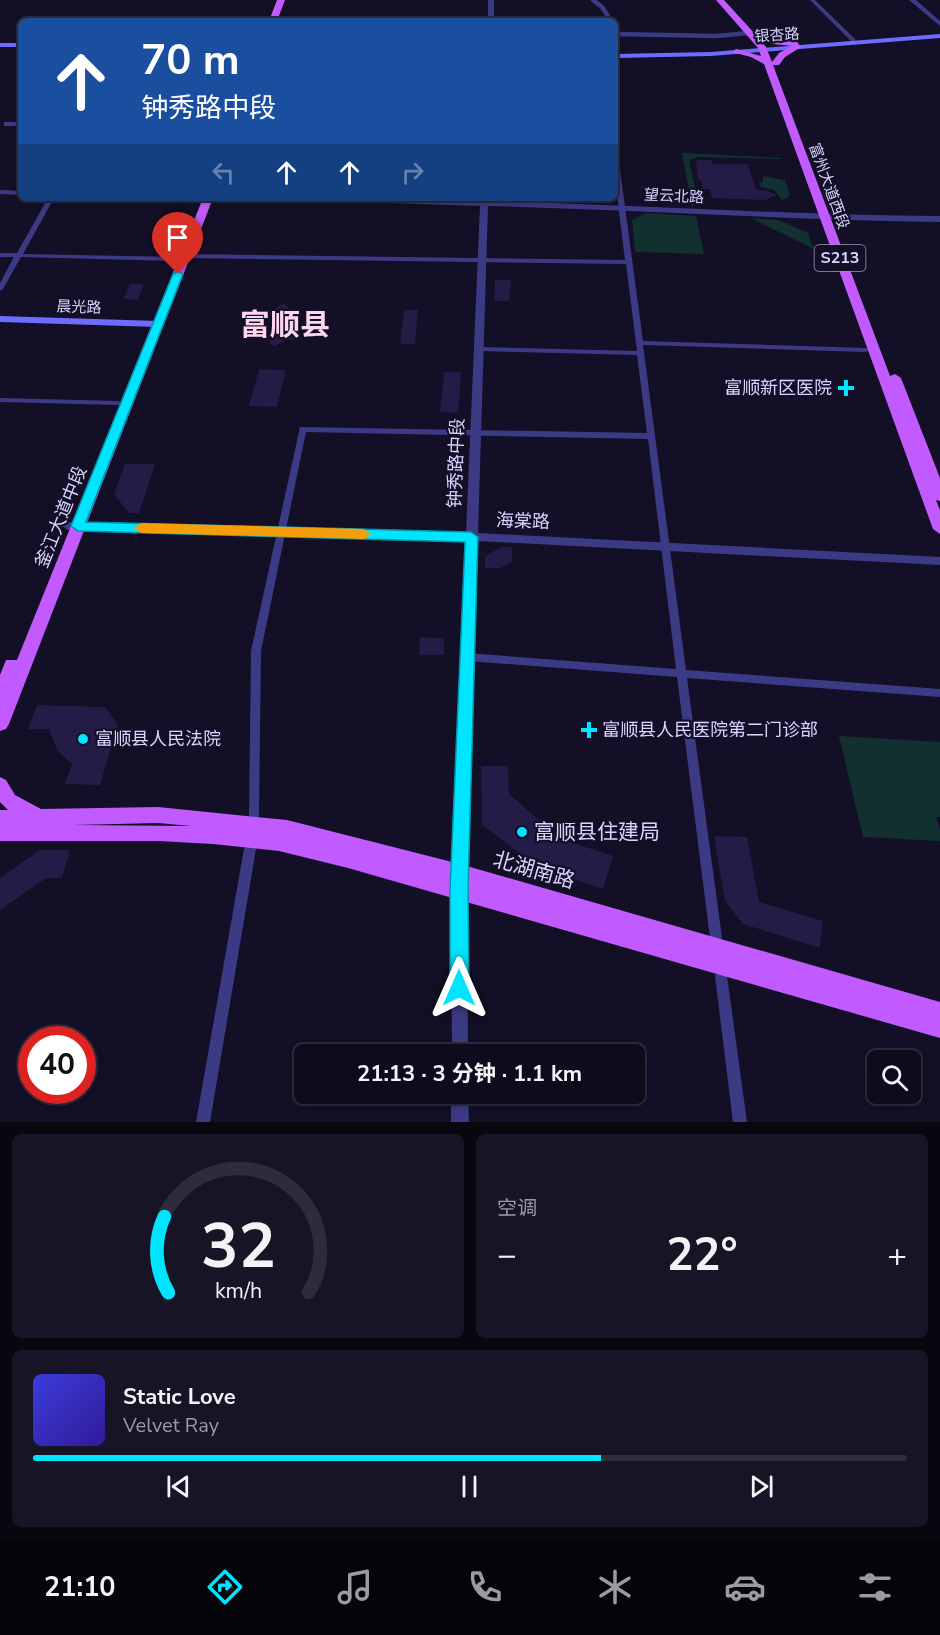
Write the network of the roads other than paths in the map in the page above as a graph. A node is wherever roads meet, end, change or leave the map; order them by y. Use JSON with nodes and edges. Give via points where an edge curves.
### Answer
{"nodes":[{"id":1,"x":281,"y":0,"type":"edge"},
{"id":2,"x":287,"y":0,"type":"edge"},
{"id":3,"x":491,"y":0,"type":"edge"},
{"id":4,"x":593,"y":0,"type":"edge"},
{"id":5,"x":720,"y":0,"type":"edge"},
{"id":6,"x":728,"y":0,"type":"edge"},
{"id":7,"x":812,"y":0,"type":"edge"},
{"id":8,"x":912,"y":0,"type":"edge"},
{"id":9,"x":274,"y":18,"type":"edge"},
{"id":10,"x":280,"y":18,"type":"edge"},
{"id":11,"x":491,"y":18,"type":"edge"},
{"id":12,"x":608,"y":18,"type":"edge"},
{"id":13,"x":940,"y":24,"type":"edge"},
{"id":14,"x":618,"y":34,"type":"edge"},
{"id":15,"x":940,"y":35,"type":"edge"},
{"id":16,"x":853,"y":40,"type":"junction"},
{"id":17,"x":761,"y":42,"type":"junction"},
{"id":18,"x":795,"y":46,"type":"junction"},
{"id":19,"x":0,"y":47,"type":"edge"},
{"id":20,"x":18,"y":47,"type":"edge"},
{"id":21,"x":739,"y":50,"type":"junction"},
{"id":22,"x":618,"y":51,"type":"edge"},
{"id":23,"x":772,"y":63,"type":"junction"},
{"id":24,"x":7,"y":124,"type":"dead end"},
{"id":25,"x":18,"y":124,"type":"edge"},
{"id":26,"x":618,"y":177,"type":"edge"},
{"id":27,"x":0,"y":192,"type":"edge"},
{"id":28,"x":18,"y":193,"type":"edge"},
{"id":29,"x":49,"y":201,"type":"edge"},
{"id":30,"x":199,"y":201,"type":"edge"},
{"id":31,"x":207,"y":201,"type":"edge"},
{"id":32,"x":484,"y":201,"type":"edge"},
{"id":33,"x":622,"y":207,"type":"junction"},
{"id":34,"x":830,"y":217,"type":"junction"},
{"id":35,"x":940,"y":219,"type":"edge"},
{"id":36,"x":0,"y":255,"type":"edge"},
{"id":37,"x":19,"y":255,"type":"junction"},
{"id":38,"x":180,"y":258,"type":"junction"},
{"id":39,"x":482,"y":261,"type":"junction"},
{"id":40,"x":629,"y":262,"type":"junction"},
{"id":41,"x":0,"y":289,"type":"edge"},
{"id":42,"x":0,"y":319,"type":"edge"},
{"id":43,"x":0,"y":325,"type":"edge"},
{"id":44,"x":153,"y":327,"type":"junction"},
{"id":45,"x":640,"y":348,"type":"junction"},
{"id":46,"x":479,"y":349,"type":"junction"},
{"id":47,"x":866,"y":350,"type":"dead end"},
{"id":48,"x":0,"y":399,"type":"edge"},
{"id":49,"x":118,"y":403,"type":"junction"},
{"id":50,"x":476,"y":432,"type":"junction"},
{"id":51,"x":651,"y":436,"type":"junction"},
{"id":52,"x":940,"y":496,"type":"edge"},
{"id":53,"x":73,"y":526,"type":"junction"},
{"id":54,"x":940,"y":529,"type":"edge"},
{"id":55,"x":282,"y":532,"type":"junction"},
{"id":56,"x":471,"y":537,"type":"junction"},
{"id":57,"x":665,"y":545,"type":"junction"},
{"id":58,"x":940,"y":561,"type":"edge"},
{"id":59,"x":467,"y":657,"type":"junction"},
{"id":60,"x":682,"y":673,"type":"junction"},
{"id":61,"x":940,"y":693,"type":"edge"},
{"id":62,"x":0,"y":696,"type":"edge"},
{"id":63,"x":0,"y":724,"type":"edge"},
{"id":64,"x":0,"y":785,"type":"edge"},
{"id":65,"x":254,"y":815,"type":"dead end"},
{"id":66,"x":0,"y":818,"type":"edge"},
{"id":67,"x":33,"y":825,"type":"junction"},
{"id":68,"x":0,"y":833,"type":"edge"},
{"id":69,"x":344,"y":833,"type":"dead end"},
{"id":70,"x":0,"y":843,"type":"edge"},
{"id":71,"x":363,"y":846,"type":"junction"},
{"id":72,"x":250,"y":849,"type":"dead end"},
{"id":73,"x":317,"y":852,"type":"junction"},
{"id":74,"x":333,"y":865,"type":"dead end"},
{"id":75,"x":459,"y":882,"type":"junction"},
{"id":76,"x":588,"y":901,"type":"dead end"},
{"id":77,"x":604,"y":915,"type":"junction"},
{"id":78,"x":585,"y":926,"type":"junction"},
{"id":79,"x":716,"y":938,"type":"dead end"},
{"id":80,"x":601,"y":941,"type":"dead end"},
{"id":81,"x":721,"y":976,"type":"dead end"},
{"id":82,"x":875,"y":983,"type":"dead end"},
{"id":83,"x":849,"y":986,"type":"junction"},
{"id":84,"x":940,"y":1012,"type":"edge"},
{"id":85,"x":940,"y":1028,"type":"edge"},
{"id":86,"x":460,"y":1044,"type":"edge"},
{"id":87,"x":460,"y":1104,"type":"edge"},
{"id":88,"x":203,"y":1122,"type":"edge"},
{"id":89,"x":460,"y":1122,"type":"edge"},
{"id":90,"x":740,"y":1122,"type":"edge"}],
"edges":[{"from":1,"to":9,"type":"main road"},
{"from":2,"to":10,"type":"main road"},
{"from":3,"to":11,"type":"street"},
{"from":4,"to":12,"type":"street"},
{"from":5,"to":17,"type":"main road","name":"富州大道西段","number":"S213"},
{"from":6,"to":17,"type":"main road","name":"富州大道西段","number":"S213"},
{"from":7,"to":16,"type":"street"},
{"from":8,"to":13,"type":"street"},
{"from":14,"to":17,"type":"street","via":[[716,36]]},
{"from":15,"to":16,"type":"main road","name":"银杏路"},
{"from":15,"to":18,"type":"main road","name":"银杏路"},
{"from":16,"to":18,"type":"main road","name":"银杏路"},
{"from":17,"to":18,"type":"main road","name":"银杏路"},
{"from":17,"to":18,"type":"main road"},
{"from":17,"to":21,"type":"main road","name":"银杏路"},
{"from":17,"to":21,"type":"main road"},
{"from":17,"to":23,"type":"main road","name":"富州大道西段","number":"S213"},
{"from":18,"to":23,"type":"main road"},
{"from":19,"to":20,"type":"main road"},
{"from":21,"to":22,"type":"main road","name":"银杏路"},
{"from":21,"to":23,"type":"main road"},
{"from":23,"to":34,"type":"main road","name":"富州大道西段","number":"S213"},
{"from":24,"to":25,"type":"street"},
{"from":26,"to":33,"type":"street"},
{"from":27,"to":28,"type":"street"},
{"from":29,"to":37,"type":"street"},
{"from":30,"to":38,"type":"main road"},
{"from":31,"to":38,"type":"main road"},
{"from":32,"to":33,"type":"street","name":"望云北路"},
{"from":32,"to":39,"type":"street","name":"钟秀路中段"},
{"from":33,"to":34,"type":"street","name":"望云北路"},
{"from":33,"to":40,"type":"street"},
{"from":34,"to":35,"type":"street","name":"望云北路"},
{"from":34,"to":52,"type":"main road","name":"富州大道西段","number":"S213"},
{"from":34,"to":54,"type":"main road","name":"富州大道西段","number":"S213"},
{"from":36,"to":37,"type":"street"},
{"from":37,"to":38,"type":"street"},
{"from":37,"to":41,"type":"street"},
{"from":38,"to":39,"type":"street"},
{"from":38,"to":44,"type":"main road"},
{"from":39,"to":40,"type":"street"},
{"from":39,"to":46,"type":"street","name":"钟秀路中段"},
{"from":40,"to":45,"type":"street"},
{"from":42,"to":44,"type":"main road","name":"晨光路"},
{"from":43,"to":44,"type":"main road","name":"晨光路"},
{"from":44,"to":49,"type":"main road","name":"釜江大道中段"},
{"from":44,"to":53,"type":"main road","name":"釜江大道中段"},
{"from":45,"to":46,"type":"street"},
{"from":45,"to":47,"type":"street"},
{"from":45,"to":51,"type":"street"},
{"from":46,"to":50,"type":"street","name":"钟秀路中段"},
{"from":48,"to":49,"type":"street"},
{"from":49,"to":53,"type":"main road","name":"釜江大道中段"},
{"from":50,"to":51,"type":"street"},
{"from":50,"to":55,"type":"street","via":[[303,429]]},
{"from":50,"to":56,"type":"street","name":"钟秀路中段"},
{"from":51,"to":57,"type":"street"},
{"from":53,"to":55,"type":"street","name":"海棠路"},
{"from":53,"to":62,"type":"main road","name":"釜江大道中段"},
{"from":53,"to":63,"type":"main road","name":"釜江大道中段"},
{"from":55,"to":56,"type":"street","name":"海棠路"},
{"from":55,"to":65,"type":"street","via":[[256,651]]},
{"from":56,"to":57,"type":"street","name":"海棠路"},
{"from":56,"to":59,"type":"street","name":"钟秀路中段"},
{"from":57,"to":58,"type":"street","name":"海棠路"},
{"from":57,"to":60,"type":"street"},
{"from":59,"to":60,"type":"street"},
{"from":59,"to":75,"type":"street","name":"钟秀路中段"},
{"from":60,"to":61,"type":"street"},
{"from":60,"to":79,"type":"street"},
{"from":64,"to":67,"type":"main road","via":[[9,801]]},
{"from":66,"to":67,"type":"main road","name":"北湖南路"},
{"from":67,"to":68,"type":"main road","name":"北湖南路"},
{"from":67,"to":70,"type":"main road"},
{"from":67,"to":71,"type":"main road","name":"北湖南路","via":[[158,815],[287,828]]},
{"from":67,"to":73,"type":"main road","name":"北湖南路","via":[[202,835],[279,843]]},
{"from":69,"to":71,"type":"main road"},
{"from":71,"to":75,"type":"main road","name":"北湖南路"},
{"from":72,"to":88,"type":"street"},
{"from":73,"to":74,"type":"main road"},
{"from":73,"to":75,"type":"main road","name":"北湖南路"},
{"from":75,"to":77,"type":"main road","name":"北湖南路"},
{"from":75,"to":78,"type":"main road","name":"北湖南路"},
{"from":75,"to":86,"type":"street","name":"钟秀路中段"},
{"from":76,"to":77,"type":"main road"},
{"from":77,"to":83,"type":"main road","name":"北湖南路"},
{"from":78,"to":80,"type":"main road"},
{"from":78,"to":85,"type":"main road","name":"北湖南路"},
{"from":81,"to":90,"type":"street"},
{"from":82,"to":83,"type":"main road"},
{"from":83,"to":84,"type":"main road","name":"北湖南路"},
{"from":87,"to":89,"type":"street"}]}
